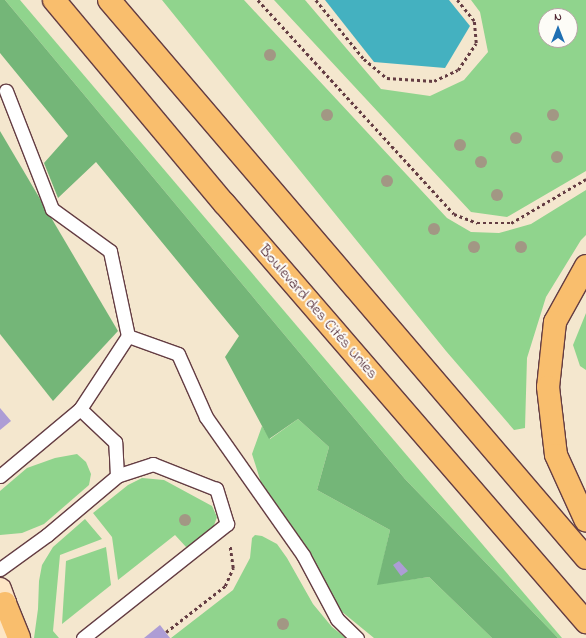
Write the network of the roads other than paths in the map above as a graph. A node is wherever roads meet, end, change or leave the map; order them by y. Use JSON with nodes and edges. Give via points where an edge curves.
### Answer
{"nodes":[{"id":1,"x":54,"y":0,"type":"edge"},
{"id":2,"x":109,"y":0,"type":"edge"},
{"id":3,"x":6,"y":91,"type":"dead end"},
{"id":4,"x":586,"y":266,"type":"edge"},
{"id":5,"x":128,"y":336,"type":"junction"},
{"id":6,"x":80,"y":409,"type":"junction"},
{"id":7,"x":0,"y":476,"type":"edge"},
{"id":8,"x":117,"y":476,"type":"junction"},
{"id":9,"x":586,"y":521,"type":"edge"},
{"id":10,"x":586,"y":558,"type":"edge"},
{"id":11,"x":0,"y":569,"type":"edge"},
{"id":12,"x":2,"y":596,"type":"edge"},
{"id":13,"x":586,"y":622,"type":"edge"},
{"id":14,"x":0,"y":635,"type":"edge"},
{"id":15,"x":19,"y":638,"type":"edge"},
{"id":16,"x":83,"y":638,"type":"edge"},
{"id":17,"x":357,"y":638,"type":"edge"}],
"edges":[{"from":1,"to":13,"type":"main road","name":"Boulevard des Cités Unies","via":[[224,203]]},
{"from":2,"to":10,"type":"main road"},
{"from":3,"to":5,"type":"lane","via":[[52,208],[110,251]]},
{"from":4,"to":9,"type":"main road","via":[[555,322],[548,387],[556,455]]},
{"from":5,"to":6,"type":"lane"},
{"from":5,"to":17,"type":"lane","via":[[178,354],[206,417],[303,555],[337,619]]},
{"from":6,"to":7,"type":"lane"},
{"from":6,"to":8,"type":"lane","via":[[115,442]]},
{"from":8,"to":11,"type":"lane","via":[[47,535]]},
{"from":8,"to":16,"type":"lane","via":[[153,464],[216,489],[227,524]]},
{"from":12,"to":14,"type":"main road","via":[[5,618]]},
{"from":12,"to":15,"type":"main road"}]}
